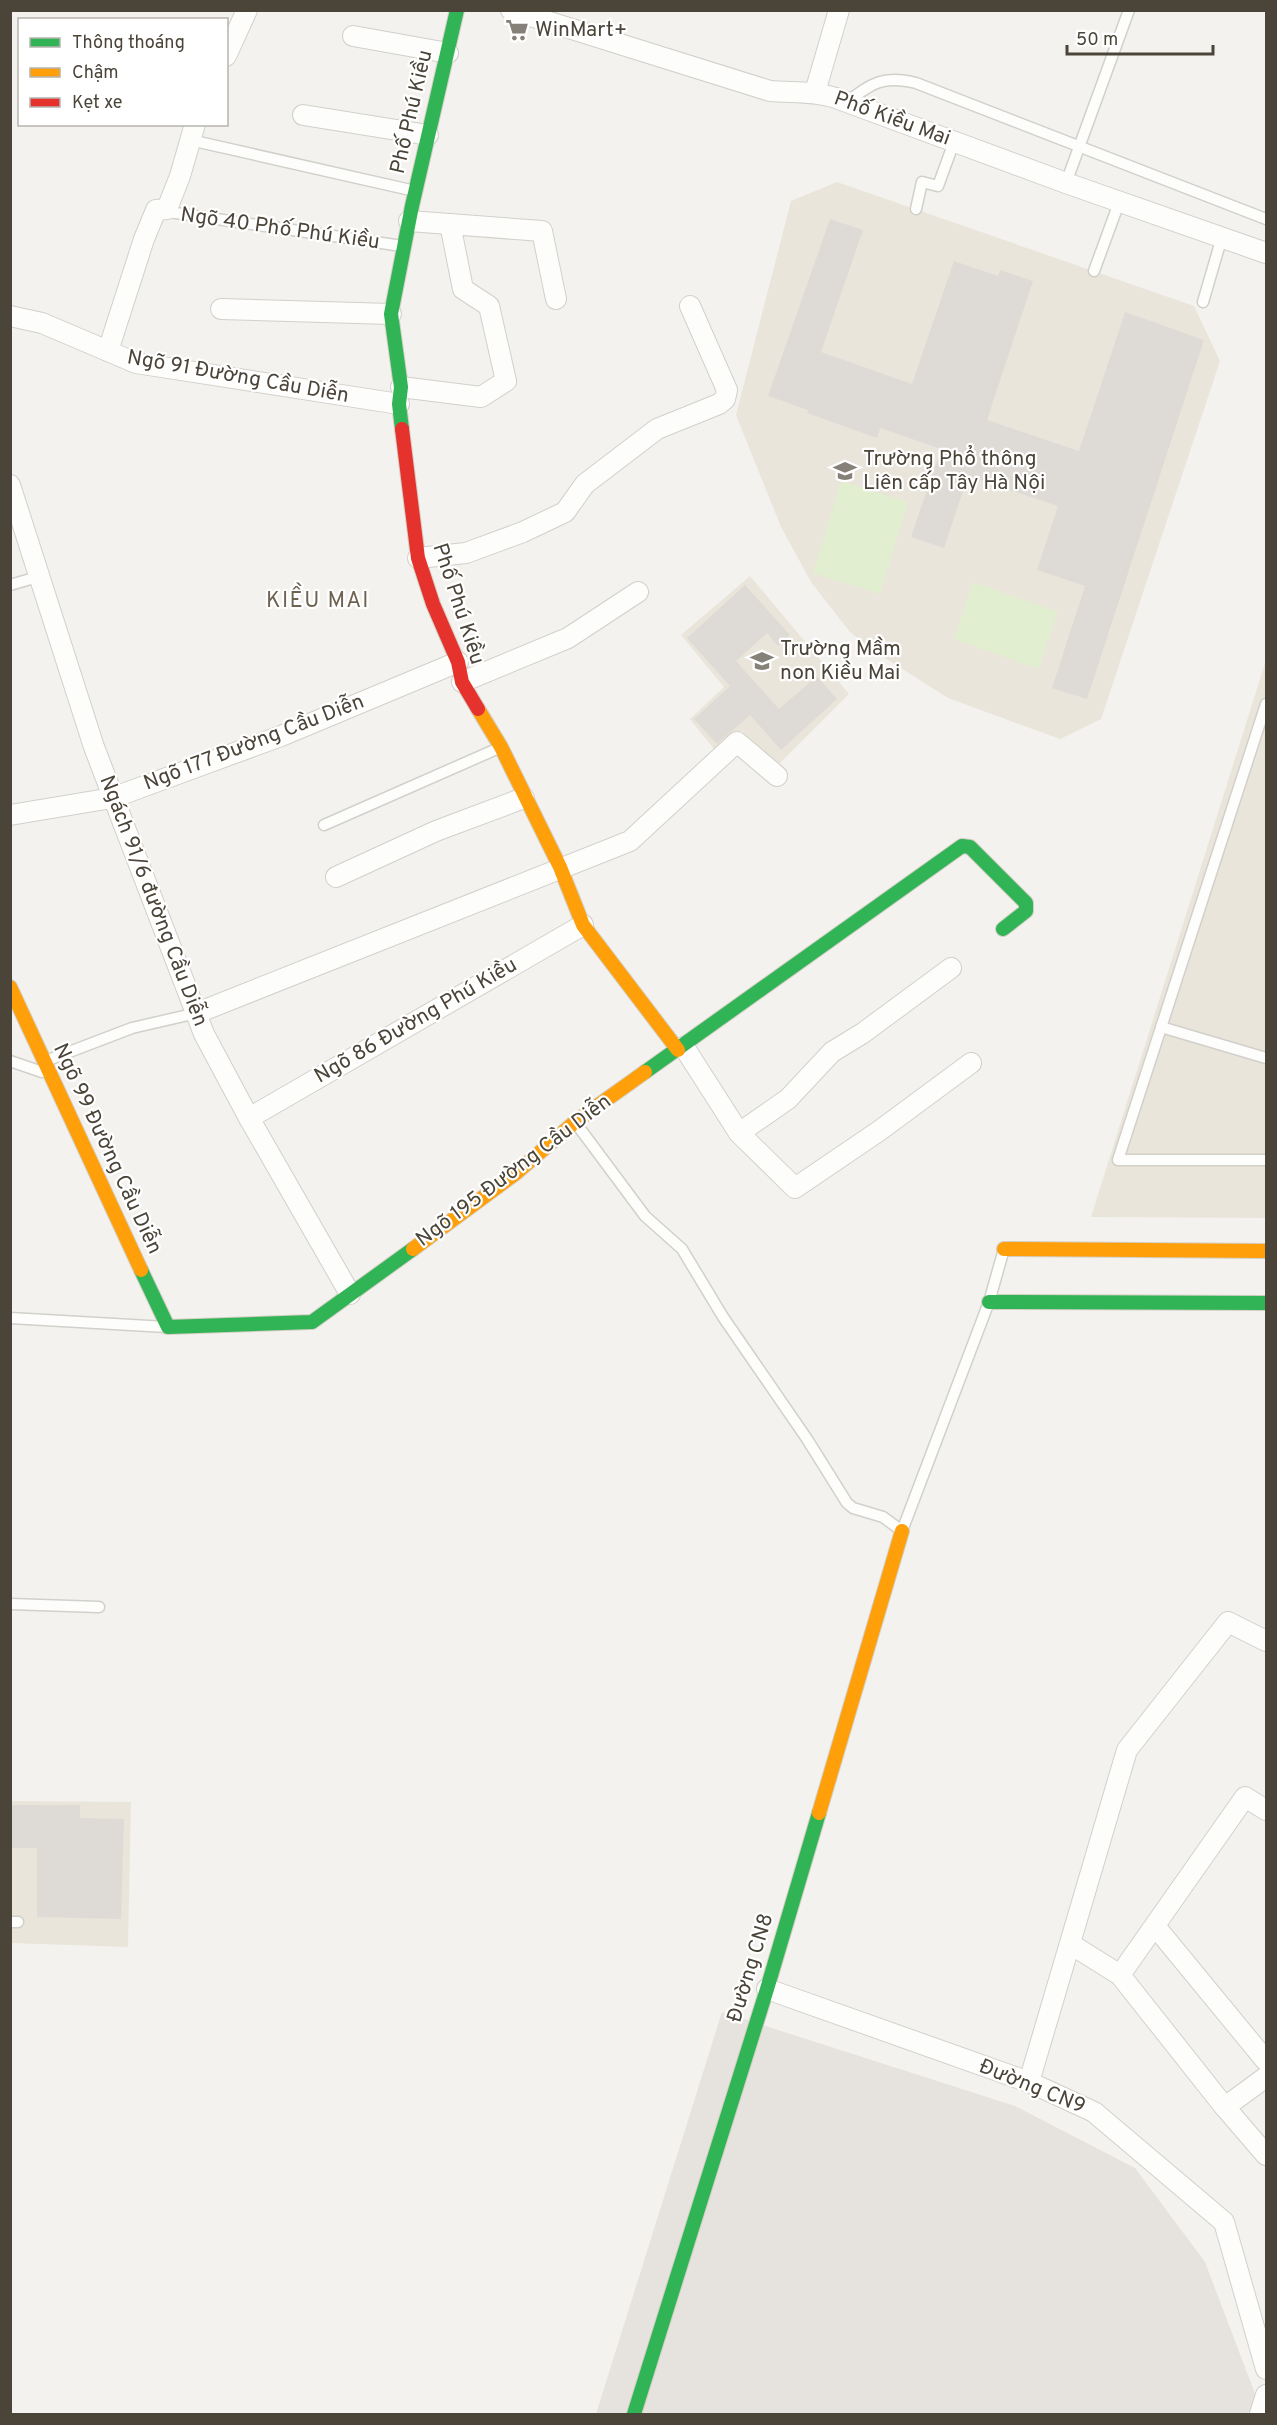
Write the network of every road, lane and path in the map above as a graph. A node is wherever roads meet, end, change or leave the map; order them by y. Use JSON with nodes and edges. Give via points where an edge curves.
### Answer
{"nodes":[{"id":1,"x":247,"y":10,"type":"edge"},
{"id":2,"x":457,"y":10,"type":"edge"},
{"id":3,"x":511,"y":10,"type":"edge"},
{"id":4,"x":839,"y":10,"type":"edge"},
{"id":5,"x":1129,"y":10,"type":"edge"},
{"id":6,"x":354,"y":36,"type":"dead end"},
{"id":7,"x":228,"y":52,"type":"edge"},
{"id":8,"x":448,"y":53,"type":"junction"},
{"id":9,"x":815,"y":92,"type":"junction"},
{"id":10,"x":847,"y":102,"type":"junction"},
{"id":11,"x":303,"y":116,"type":"dead end"},
{"id":12,"x":193,"y":132,"type":"edge"},
{"id":13,"x":428,"y":135,"type":"junction"},
{"id":14,"x":954,"y":142,"type":"junction"},
{"id":15,"x":1077,"y":148,"type":"junction"},
{"id":16,"x":1066,"y":183,"type":"junction"},
{"id":17,"x":415,"y":190,"type":"junction"},
{"id":18,"x":1120,"y":200,"type":"junction"},
{"id":19,"x":916,"y":209,"type":"dead end"},
{"id":20,"x":156,"y":210,"type":"junction"},
{"id":21,"x":1266,"y":219,"type":"edge"},
{"id":22,"x":409,"y":221,"type":"junction"},
{"id":23,"x":450,"y":224,"type":"junction"},
{"id":24,"x":1222,"y":237,"type":"junction"},
{"id":25,"x":404,"y":247,"type":"junction"},
{"id":26,"x":1266,"y":253,"type":"edge"},
{"id":27,"x":1094,"y":271,"type":"dead end"},
{"id":28,"x":556,"y":299,"type":"dead end"},
{"id":29,"x":1203,"y":302,"type":"dead end"},
{"id":30,"x":690,"y":306,"type":"dead end"},
{"id":31,"x":221,"y":309,"type":"dead end"},
{"id":32,"x":391,"y":314,"type":"junction"},
{"id":33,"x":10,"y":316,"type":"edge"},
{"id":34,"x":108,"y":351,"type":"junction"},
{"id":35,"x":400,"y":396,"type":"junction"},
{"id":36,"x":10,"y":485,"type":"edge"},
{"id":37,"x":418,"y":558,"type":"junction"},
{"id":38,"x":41,"y":576,"type":"junction"},
{"id":39,"x":10,"y":585,"type":"edge"},
{"id":40,"x":638,"y":592,"type":"dead end"},
{"id":41,"x":458,"y":662,"type":"junction"},
{"id":42,"x":462,"y":682,"type":"junction"},
{"id":43,"x":1266,"y":705,"type":"edge"},
{"id":44,"x":501,"y":747,"type":"junction"},
{"id":45,"x":777,"y":776,"type":"dead end"},
{"id":46,"x":112,"y":798,"type":"junction"},
{"id":47,"x":524,"y":798,"type":"junction"},
{"id":48,"x":10,"y":814,"type":"edge"},
{"id":49,"x":324,"y":825,"type":"dead end"},
{"id":50,"x":560,"y":867,"type":"junction"},
{"id":51,"x":336,"y":877,"type":"dead end"},
{"id":52,"x":583,"y":925,"type":"junction"},
{"id":53,"x":1003,"y":929,"type":"dead end"},
{"id":54,"x":951,"y":968,"type":"dead end"},
{"id":55,"x":10,"y":987,"type":"edge"},
{"id":56,"x":197,"y":1013,"type":"junction"},
{"id":57,"x":1161,"y":1027,"type":"junction"},
{"id":58,"x":681,"y":1048,"type":"junction"},
{"id":59,"x":1266,"y":1058,"type":"edge"},
{"id":60,"x":10,"y":1061,"type":"edge"},
{"id":61,"x":970,"y":1063,"type":"dead end"},
{"id":62,"x":45,"y":1068,"type":"junction"},
{"id":63,"x":249,"y":1118,"type":"junction"},
{"id":64,"x":575,"y":1122,"type":"junction"},
{"id":65,"x":739,"y":1132,"type":"junction"},
{"id":66,"x":1266,"y":1160,"type":"edge"},
{"id":67,"x":1004,"y":1249,"type":"joint"},
{"id":68,"x":1266,"y":1251,"type":"edge"},
{"id":69,"x":350,"y":1294,"type":"junction"},
{"id":70,"x":988,"y":1302,"type":"junction"},
{"id":71,"x":1266,"y":1303,"type":"edge"},
{"id":72,"x":10,"y":1318,"type":"edge"},
{"id":73,"x":168,"y":1327,"type":"junction"},
{"id":74,"x":902,"y":1531,"type":"junction"},
{"id":75,"x":10,"y":1604,"type":"edge"},
{"id":76,"x":99,"y":1607,"type":"dead end"},
{"id":77,"x":1266,"y":1641,"type":"edge"},
{"id":78,"x":1266,"y":1810,"type":"edge"},
{"id":79,"x":1155,"y":1926,"type":"junction"},
{"id":80,"x":1072,"y":1945,"type":"junction"},
{"id":81,"x":1120,"y":1975,"type":"junction"},
{"id":82,"x":767,"y":1989,"type":"junction"},
{"id":83,"x":1266,"y":2061,"type":"edge"},
{"id":84,"x":1266,"y":2077,"type":"edge"},
{"id":85,"x":1029,"y":2082,"type":"junction"},
{"id":86,"x":1225,"y":2107,"type":"junction"},
{"id":87,"x":1266,"y":2155,"type":"edge"},
{"id":88,"x":1266,"y":2369,"type":"edge"},
{"id":89,"x":1266,"y":2395,"type":"edge"},
{"id":90,"x":634,"y":2415,"type":"edge"},
{"id":91,"x":1260,"y":2415,"type":"edge"}],
"edges":[{"from":1,"to":7,"type":"street"},
{"from":2,"to":8,"type":"street","name":"Phố Phú Kiều"},
{"from":3,"to":9,"type":"street","name":"Phố Kiều Mai","via":[[770,91]]},
{"from":4,"to":9,"type":"street"},
{"from":5,"to":15,"type":"lane"},
{"from":6,"to":8,"type":"street"},
{"from":8,"to":13,"type":"street","name":"Phố Phú Kiều"},
{"from":9,"to":10,"type":"street","name":"Phố Kiều Mai"},
{"from":10,"to":14,"type":"street","name":"Phố Kiều Mai"},
{"from":10,"to":15,"type":"lane","via":[[869,86],[886,79],[901,79]]},
{"from":11,"to":13,"type":"street"},
{"from":12,"to":17,"type":"lane"},
{"from":12,"to":20,"type":"street","via":[[167,209]]},
{"from":13,"to":17,"type":"street","name":"Phố Phú Kiều"},
{"from":14,"to":16,"type":"street","name":"Phố Kiều Mai"},
{"from":14,"to":19,"type":"lane","via":[[938,186],[922,182]]},
{"from":15,"to":16,"type":"lane"},
{"from":15,"to":21,"type":"lane"},
{"from":16,"to":18,"type":"street","name":"Phố Kiều Mai"},
{"from":17,"to":22,"type":"street","name":"Phố Phú Kiều"},
{"from":18,"to":24,"type":"street","name":"Phố Kiều Mai"},
{"from":18,"to":27,"type":"lane"},
{"from":20,"to":25,"type":"lane","name":"Ngõ 40 Phố Phú Kiều"},
{"from":20,"to":34,"type":"street"},
{"from":22,"to":23,"type":"street"},
{"from":22,"to":25,"type":"street","name":"Phố Phú Kiều"},
{"from":23,"to":28,"type":"street","via":[[542,231]]},
{"from":23,"to":35,"type":"street","name":"Ngõ 91 Đường Cầu Diễn","via":[[463,289],[489,306],[506,381],[481,397]]},
{"from":24,"to":26,"type":"street","name":"Phố Kiều Mai"},
{"from":24,"to":29,"type":"lane"},
{"from":25,"to":32,"type":"street","name":"Phố Phú Kiều"},
{"from":30,"to":37,"type":"street","via":[[727,390],[726,399],[657,429],[585,484],[565,512],[466,553]]},
{"from":31,"to":32,"type":"street"},
{"from":32,"to":35,"type":"street","name":"Phố Phú Kiều"},
{"from":33,"to":34,"type":"street","name":"Ngõ 91 Đường Cầu Diễn","via":[[42,324]]},
{"from":34,"to":35,"type":"street","name":"Ngõ 91 Đường Cầu Diễn","via":[[136,363]]},
{"from":35,"to":37,"type":"street","name":"Phố Phú Kiều"},
{"from":36,"to":38,"type":"street","name":"Ngách 91/6 đường Cầu Diễn"},
{"from":37,"to":41,"type":"street","name":"Phố Phú Kiều"},
{"from":38,"to":39,"type":"lane"},
{"from":38,"to":46,"type":"street","name":"Ngách 91/6 đường Cầu Diễn"},
{"from":40,"to":42,"type":"street","via":[[568,638]]},
{"from":41,"to":42,"type":"street","name":"Phố Phú Kiều"},
{"from":41,"to":46,"type":"street","name":"Ngõ 177 Đường Cầu Diễn","via":[[281,736]]},
{"from":42,"to":44,"type":"street","name":"Phố Phú Kiều"},
{"from":43,"to":57,"type":"lane"},
{"from":44,"to":47,"type":"street","name":"Phố Phú Kiều"},
{"from":44,"to":49,"type":"lane"},
{"from":45,"to":50,"type":"street","via":[[737,742],[630,841]]},
{"from":46,"to":48,"type":"street","name":"Ngõ 177 Đường Cầu Diễn"},
{"from":46,"to":56,"type":"street","name":"Ngách 91/6 đường Cầu Diễn"},
{"from":47,"to":50,"type":"street","name":"Phố Phú Kiều"},
{"from":47,"to":51,"type":"street","via":[[435,831]]},
{"from":50,"to":52,"type":"street","name":"Phố Phú Kiều"},
{"from":50,"to":56,"type":"street"},
{"from":52,"to":58,"type":"street","name":"Phố Phú Kiều"},
{"from":52,"to":63,"type":"street","name":"Ngõ 86 Đường Phú Kiều"},
{"from":53,"to":58,"type":"street","name":"Ngõ 195 Đường Cầu Diễn","via":[[1026,911],[1026,903],[970,847],[962,846]]},
{"from":54,"to":65,"type":"street","via":[[832,1052],[788,1099]]},
{"from":55,"to":62,"type":"street","name":"Ngõ 99 Đường Cầu Diễn"},
{"from":56,"to":62,"type":"lane","via":[[132,1028]]},
{"from":56,"to":63,"type":"street","name":"Ngách 91/6 đường Cầu Diễn","via":[[204,1034]]},
{"from":57,"to":59,"type":"lane"},
{"from":57,"to":66,"type":"lane","via":[[1118,1160]]},
{"from":58,"to":64,"type":"street","name":"Ngõ 195 Đường Cầu Diễn"},
{"from":58,"to":65,"type":"street"},
{"from":60,"to":62,"type":"lane"},
{"from":61,"to":65,"type":"street","via":[[795,1188]]},
{"from":62,"to":73,"type":"street","name":"Ngõ 99 Đường Cầu Diễn"},
{"from":63,"to":69,"type":"street","name":"Ngách 91/6 đường Cầu Diễn"},
{"from":64,"to":69,"type":"street","name":"Ngõ 195 Đường Cầu Diễn","via":[[516,1173]]},
{"from":64,"to":74,"type":"lane","via":[[645,1216],[682,1249],[847,1503],[883,1517]]},
{"from":67,"to":68,"type":"street"},
{"from":67,"to":70,"type":"lane"},
{"from":69,"to":73,"type":"street","name":"Ngõ 195 Đường Cầu Diễn","via":[[312,1322]]},
{"from":70,"to":71,"type":"street"},
{"from":70,"to":74,"type":"lane"},
{"from":72,"to":73,"type":"lane","name":"Ngõ 195 Đường Cầu Diễn"},
{"from":74,"to":82,"type":"street","name":"Đường CN8"},
{"from":75,"to":76,"type":"lane"},
{"from":77,"to":80,"type":"street","via":[[1228,1622],[1127,1750]]},
{"from":78,"to":79,"type":"street","via":[[1245,1797]]},
{"from":79,"to":81,"type":"street"},
{"from":79,"to":83,"type":"street"},
{"from":80,"to":81,"type":"street"},
{"from":80,"to":85,"type":"street"},
{"from":81,"to":86,"type":"street"},
{"from":82,"to":85,"type":"street","name":"Đường CN9"},
{"from":82,"to":90,"type":"street","name":"Đường CN8"},
{"from":84,"to":86,"type":"street"},
{"from":85,"to":88,"type":"street","name":"Đường CN9","via":[[1094,2112],[1224,2222]]},
{"from":86,"to":87,"type":"street"},
{"from":89,"to":91,"type":"street"}]}
